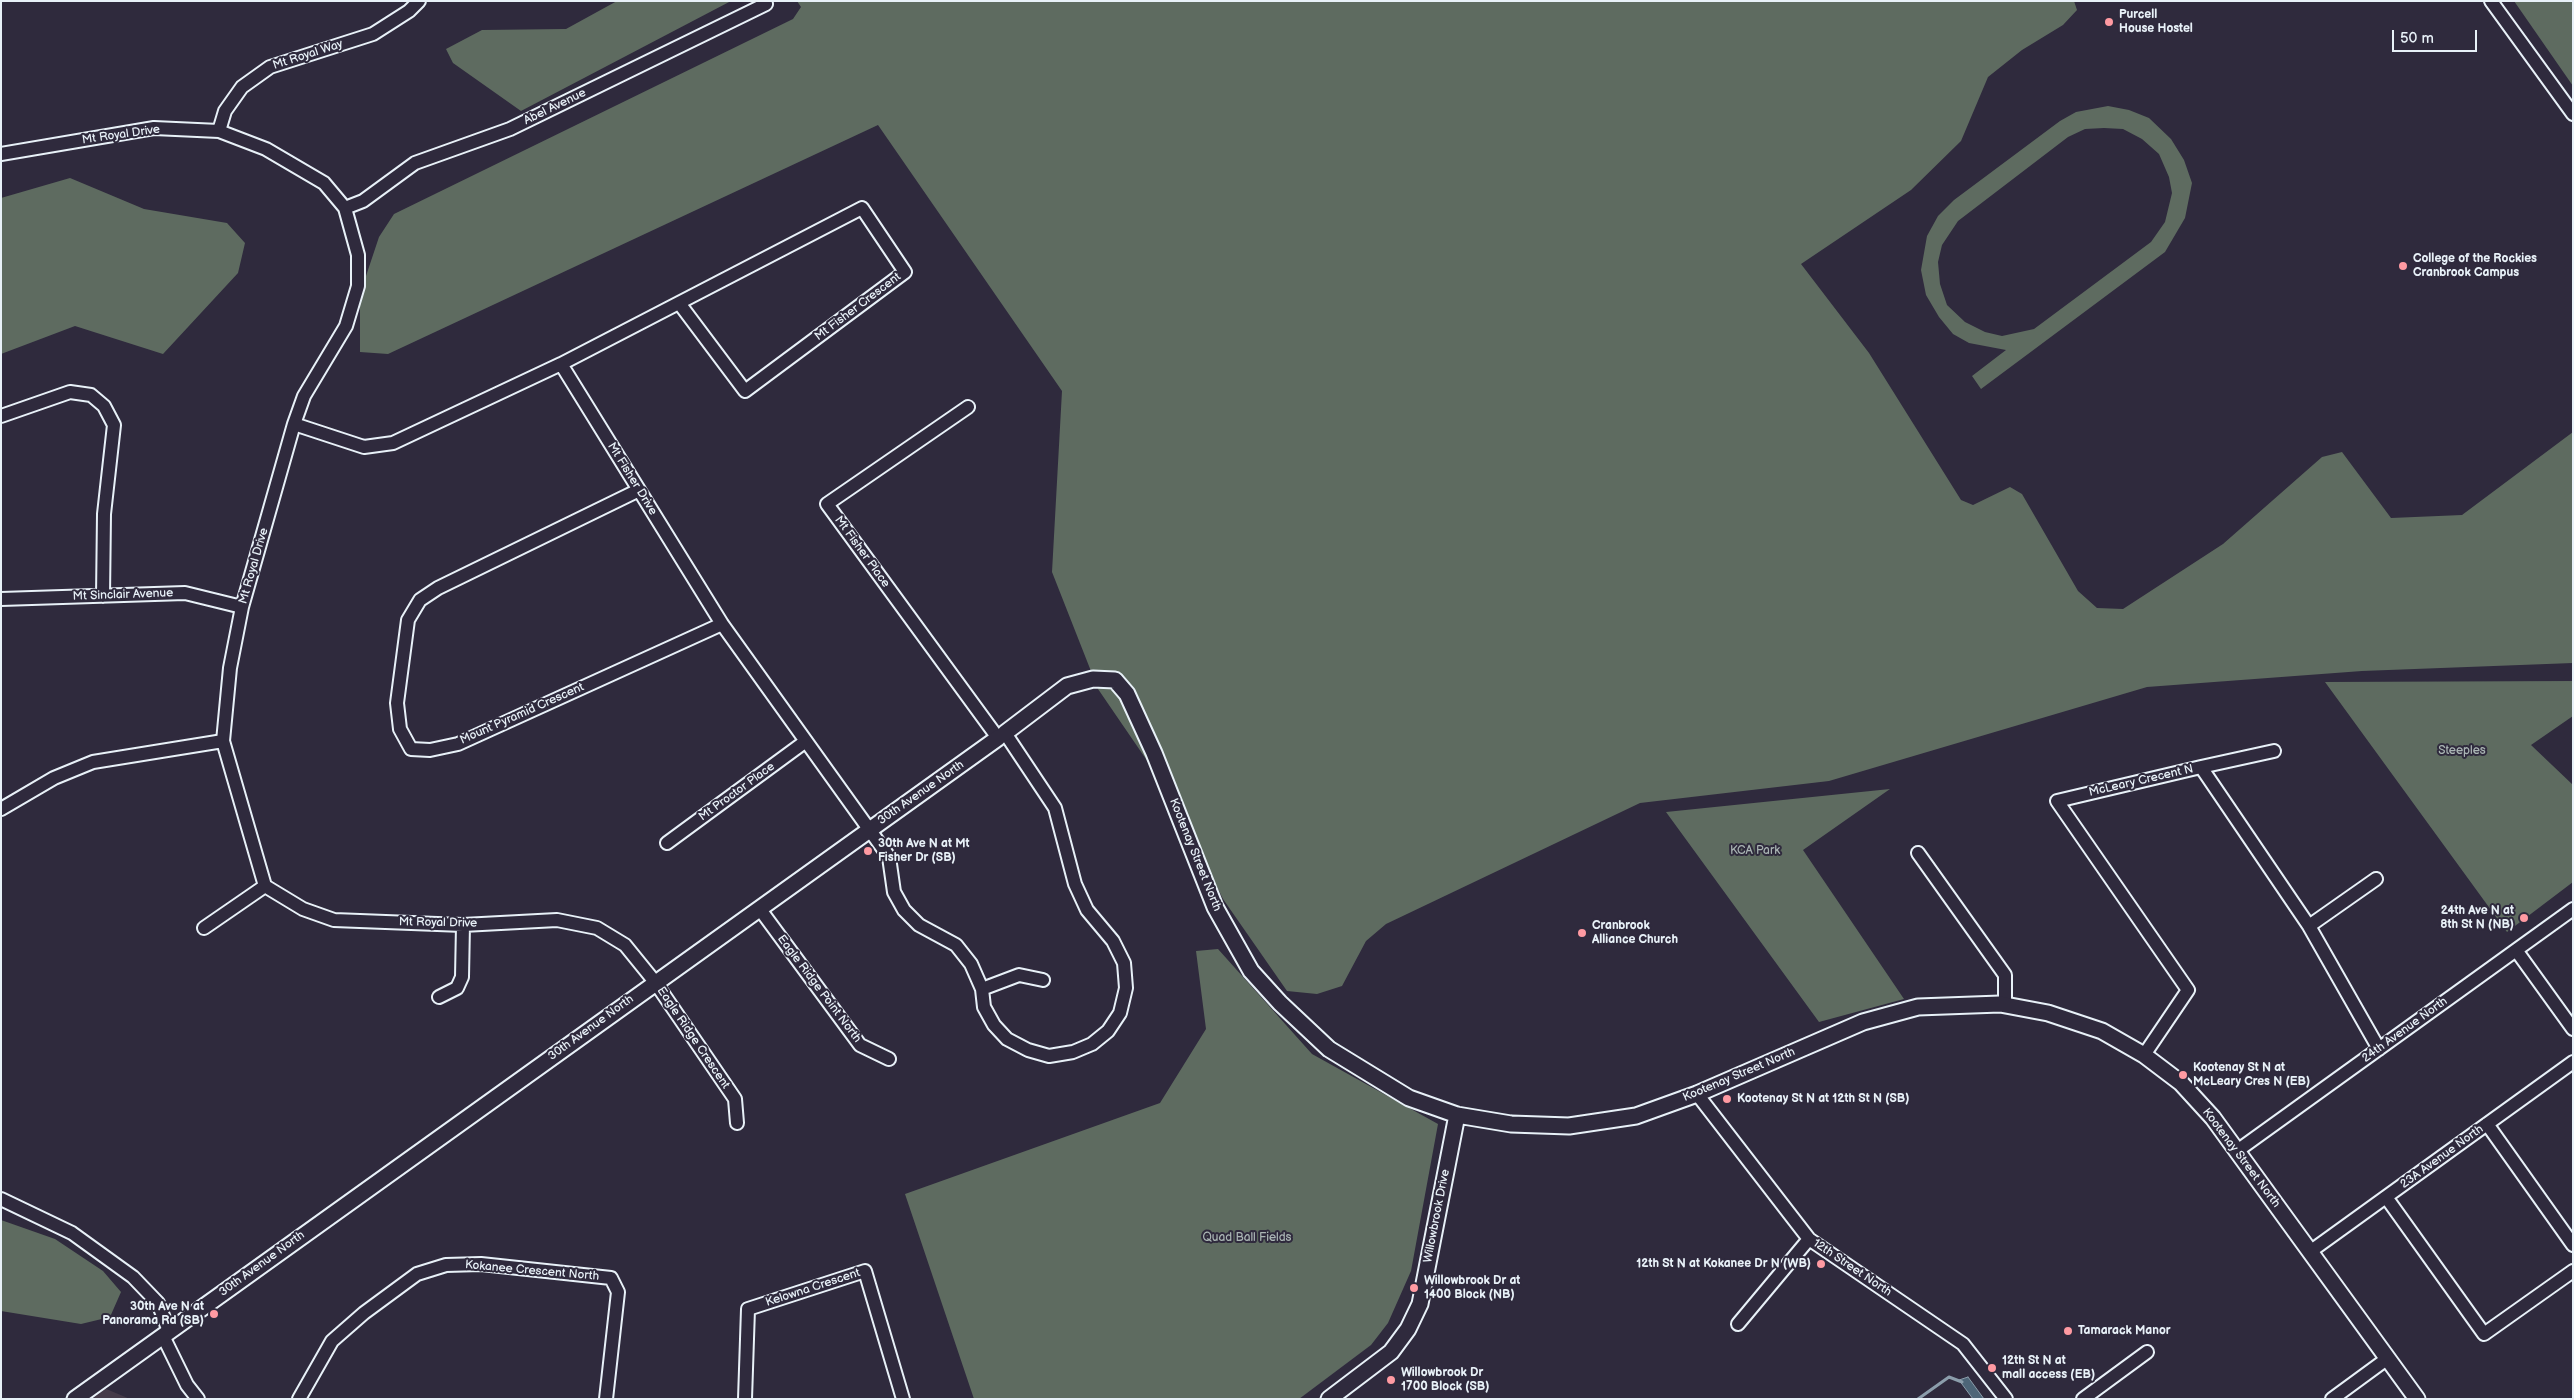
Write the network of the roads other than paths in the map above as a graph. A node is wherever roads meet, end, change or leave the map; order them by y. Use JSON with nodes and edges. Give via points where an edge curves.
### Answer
{"nodes":[{"id":1,"x":419,"y":1,"type":"edge"},
{"id":2,"x":2491,"y":1,"type":"edge"},
{"id":3,"x":766,"y":4,"type":"dead end"},
{"id":4,"x":2573,"y":114,"type":"edge"},
{"id":5,"x":219,"y":131,"type":"junction"},
{"id":6,"x":1,"y":154,"type":"edge"},
{"id":7,"x":345,"y":208,"type":"junction"},
{"id":8,"x":679,"y":303,"type":"junction"},
{"id":9,"x":561,"y":364,"type":"junction"},
{"id":10,"x":968,"y":407,"type":"dead end"},
{"id":11,"x":1,"y":416,"type":"edge"},
{"id":12,"x":294,"y":424,"type":"junction"},
{"id":13,"x":639,"y":490,"type":"junction"},
{"id":14,"x":102,"y":596,"type":"junction"},
{"id":15,"x":1,"y":599,"type":"edge"},
{"id":16,"x":242,"y":607,"type":"junction"},
{"id":17,"x":722,"y":624,"type":"junction"},
{"id":18,"x":1115,"y":680,"type":"joint"},
{"id":19,"x":1002,"y":735,"type":"junction"},
{"id":20,"x":223,"y":741,"type":"junction"},
{"id":21,"x":806,"y":741,"type":"junction"},
{"id":22,"x":2274,"y":751,"type":"dead end"},
{"id":23,"x":2201,"y":767,"type":"junction"},
{"id":24,"x":1,"y":809,"type":"edge"},
{"id":25,"x":869,"y":829,"type":"junction"},
{"id":26,"x":668,"y":843,"type":"dead end"},
{"id":27,"x":1918,"y":853,"type":"dead end"},
{"id":28,"x":2376,"y":879,"type":"dead end"},
{"id":29,"x":265,"y":886,"type":"junction"},
{"id":30,"x":759,"y":908,"type":"junction"},
{"id":31,"x":2573,"y":909,"type":"edge"},
{"id":32,"x":463,"y":925,"type":"junction"},
{"id":33,"x":2308,"y":926,"type":"junction"},
{"id":34,"x":204,"y":928,"type":"dead end"},
{"id":35,"x":2516,"y":950,"type":"junction"},
{"id":36,"x":1043,"y":980,"type":"dead end"},
{"id":37,"x":655,"y":982,"type":"junction"},
{"id":38,"x":982,"y":989,"type":"junction"},
{"id":39,"x":439,"y":997,"type":"dead end"},
{"id":40,"x":2005,"y":1005,"type":"junction"},
{"id":41,"x":2573,"y":1029,"type":"edge"},
{"id":42,"x":2379,"y":1049,"type":"junction"},
{"id":43,"x":2144,"y":1055,"type":"junction"},
{"id":44,"x":889,"y":1059,"type":"dead end"},
{"id":45,"x":2573,"y":1062,"type":"edge"},
{"id":46,"x":1697,"y":1094,"type":"junction"},
{"id":47,"x":1457,"y":1115,"type":"junction"},
{"id":48,"x":737,"y":1123,"type":"dead end"},
{"id":49,"x":2486,"y":1124,"type":"junction"},
{"id":50,"x":2237,"y":1151,"type":"junction"},
{"id":51,"x":2386,"y":1197,"type":"junction"},
{"id":52,"x":1,"y":1199,"type":"edge"},
{"id":53,"x":1809,"y":1239,"type":"junction"},
{"id":54,"x":2573,"y":1245,"type":"edge"},
{"id":55,"x":2311,"y":1251,"type":"junction"},
{"id":56,"x":2573,"y":1271,"type":"edge"},
{"id":57,"x":1738,"y":1324,"type":"dead end"},
{"id":58,"x":166,"y":1334,"type":"junction"},
{"id":59,"x":2147,"y":1352,"type":"dead end"},
{"id":60,"x":2388,"y":1358,"type":"junction"},
{"id":61,"x":75,"y":1399,"type":"edge"},
{"id":62,"x":198,"y":1399,"type":"edge"},
{"id":63,"x":298,"y":1399,"type":"edge"},
{"id":64,"x":606,"y":1399,"type":"edge"},
{"id":65,"x":745,"y":1399,"type":"edge"},
{"id":66,"x":903,"y":1399,"type":"edge"},
{"id":67,"x":1329,"y":1399,"type":"edge"},
{"id":68,"x":2006,"y":1399,"type":"edge"},
{"id":69,"x":2082,"y":1399,"type":"edge"},
{"id":70,"x":2332,"y":1399,"type":"edge"},
{"id":71,"x":2417,"y":1399,"type":"edge"}],
"edges":[{"from":1,"to":5,"type":"street","name":"Mt Royal Way","via":[[372,34],[270,67],[242,87],[225,111]]},
{"from":2,"to":4,"type":"street"},
{"from":3,"to":7,"type":"street","name":"Abel Avenue","via":[[510,129],[415,163],[363,201]]},
{"from":5,"to":6,"type":"street","name":"Mt Royal Drive","via":[[154,128]]},
{"from":5,"to":7,"type":"street","name":"Mt Royal Drive","via":[[266,149],[324,183]]},
{"from":7,"to":12,"type":"street","name":"Mt Royal Drive","via":[[358,255],[358,286],[346,326],[304,396]]},
{"from":8,"to":8,"type":"street","name":"Mt Fisher Crescent","via":[[745,391],[905,272],[862,208]]},
{"from":8,"to":9,"type":"street","name":"Mt Fisher Crescent"},
{"from":9,"to":12,"type":"street","via":[[393,443],[364,446]]},
{"from":9,"to":13,"type":"street","name":"Mt Fisher Drive"},
{"from":10,"to":19,"type":"street","name":"Mt Fisher Place","via":[[827,504]]},
{"from":11,"to":14,"type":"street","via":[[70,392],[91,395],[104,406],[114,425],[104,514]]},
{"from":12,"to":16,"type":"street","name":"Mt Royal Drive"},
{"from":13,"to":17,"type":"street","name":"Mt Fisher Drive"},
{"from":13,"to":17,"type":"street","name":"Mount Pyramid Crescent","via":[[438,588],[420,600],[408,620],[397,703],[400,729],[411,749],[430,750],[458,744]]},
{"from":14,"to":15,"type":"street","name":"Mt Sinclair Avenue"},
{"from":14,"to":16,"type":"street","name":"Mt Sinclair Avenue","via":[[185,593]]},
{"from":16,"to":20,"type":"street","name":"Mt Royal Drive","via":[[230,668]]},
{"from":17,"to":21,"type":"street","name":"Mt Fisher Drive"},
{"from":18,"to":19,"type":"street","name":"30th Avenue North","via":[[1093,679],[1067,686]]},
{"from":18,"to":47,"type":"street","name":"Kootenay Street North","via":[[1127,694],[1154,753],[1215,907],[1251,970],[1280,1003],[1329,1049],[1410,1098]]},
{"from":19,"to":25,"type":"street","name":"30th Avenue North"},
{"from":19,"to":38,"type":"street","name":"Mt Fisher Drive","via":[[1055,808],[1075,884],[1087,910],[1113,941],[1124,964],[1126,988],[1120,1013],[1108,1031],[1092,1044],[1049,1056],[1028,1050],[1007,1038],[994,1025],[984,1007]]},
{"from":20,"to":24,"type":"street","via":[[93,762],[54,778]]},
{"from":20,"to":29,"type":"street","name":"Mt Royal Drive"},
{"from":21,"to":25,"type":"street","name":"Mt Fisher Drive"},
{"from":21,"to":26,"type":"street","name":"Mt Proctor Place"},
{"from":22,"to":23,"type":"street"},
{"from":23,"to":33,"type":"street","name":"McLeary Crecent N"},
{"from":23,"to":43,"type":"street","name":"McLeary Crecent N","via":[[2057,801],[2188,990]]},
{"from":25,"to":30,"type":"street","name":"30th Avenue North"},
{"from":25,"to":38,"type":"street","name":"Mt Fisher Drive","via":[[889,857],[894,892],[904,910],[919,924],[956,945],[971,964]]},
{"from":27,"to":40,"type":"street","via":[[2004,975]]},
{"from":28,"to":33,"type":"street"},
{"from":29,"to":32,"type":"street","name":"Mt Royal Drive","via":[[303,909],[334,920]]},
{"from":29,"to":34,"type":"street"},
{"from":30,"to":37,"type":"street","name":"30th Avenue North"},
{"from":30,"to":44,"type":"street","name":"Eagle Ridge Point North","via":[[860,1045]]},
{"from":31,"to":35,"type":"street","name":"24th Avenue North"},
{"from":32,"to":37,"type":"street","name":"Mt Royal Drive","via":[[557,920],[597,928],[625,945]]},
{"from":32,"to":39,"type":"street","via":[[462,977],[457,988]]},
{"from":33,"to":42,"type":"street","name":"McLeary Crecent N"},
{"from":35,"to":41,"type":"street"},
{"from":35,"to":42,"type":"street","name":"24th Avenue North"},
{"from":36,"to":38,"type":"street","via":[[1018,975]]},
{"from":37,"to":48,"type":"street","name":"Eagle Ridge Crescent","via":[[735,1099]]},
{"from":37,"to":58,"type":"street","name":"30th Avenue North"},
{"from":40,"to":43,"type":"street","name":"Kootenay Street North","via":[[2048,1013],[2102,1031]]},
{"from":40,"to":46,"type":"street","name":"Kootenay Street North","via":[[1918,1007],[1863,1022]]},
{"from":42,"to":50,"type":"street","name":"24th Avenue North"},
{"from":43,"to":50,"type":"street","name":"Kootenay Street North","via":[[2181,1083]]},
{"from":45,"to":49,"type":"street","name":"23A Avenue North"},
{"from":46,"to":47,"type":"street","name":"Kootenay Street North","via":[[1636,1116],[1569,1126],[1511,1124]]},
{"from":46,"to":53,"type":"street","name":"12th Street North"},
{"from":47,"to":67,"type":"street","name":"Willowbrook Drive","via":[[1420,1304],[1391,1352]]},
{"from":49,"to":51,"type":"street","name":"23A Avenue North"},
{"from":49,"to":54,"type":"street"},
{"from":50,"to":55,"type":"street","name":"Kootenay Street North"},
{"from":51,"to":55,"type":"street","name":"23A Avenue North"},
{"from":51,"to":56,"type":"street","via":[[2484,1334]]},
{"from":52,"to":58,"type":"street","via":[[72,1233],[134,1277],[158,1303]]},
{"from":53,"to":57,"type":"street"},
{"from":53,"to":68,"type":"street","name":"12th Street North","via":[[1963,1344]]},
{"from":55,"to":60,"type":"street","name":"Kootenay Street North"},
{"from":58,"to":61,"type":"street","name":"30th Avenue North"},
{"from":58,"to":62,"type":"street","via":[[187,1385]]},
{"from":59,"to":69,"type":"street"},
{"from":60,"to":70,"type":"street"},
{"from":60,"to":71,"type":"street","name":"Kootenay Street North"},
{"from":63,"to":64,"type":"street","name":"Kokanee Crescent North","via":[[332,1341],[364,1313],[417,1274],[446,1265],[481,1264],[611,1278],[618,1292]]},
{"from":65,"to":66,"type":"street","name":"Kelowna Crescent","via":[[748,1308],[865,1271]]}]}
